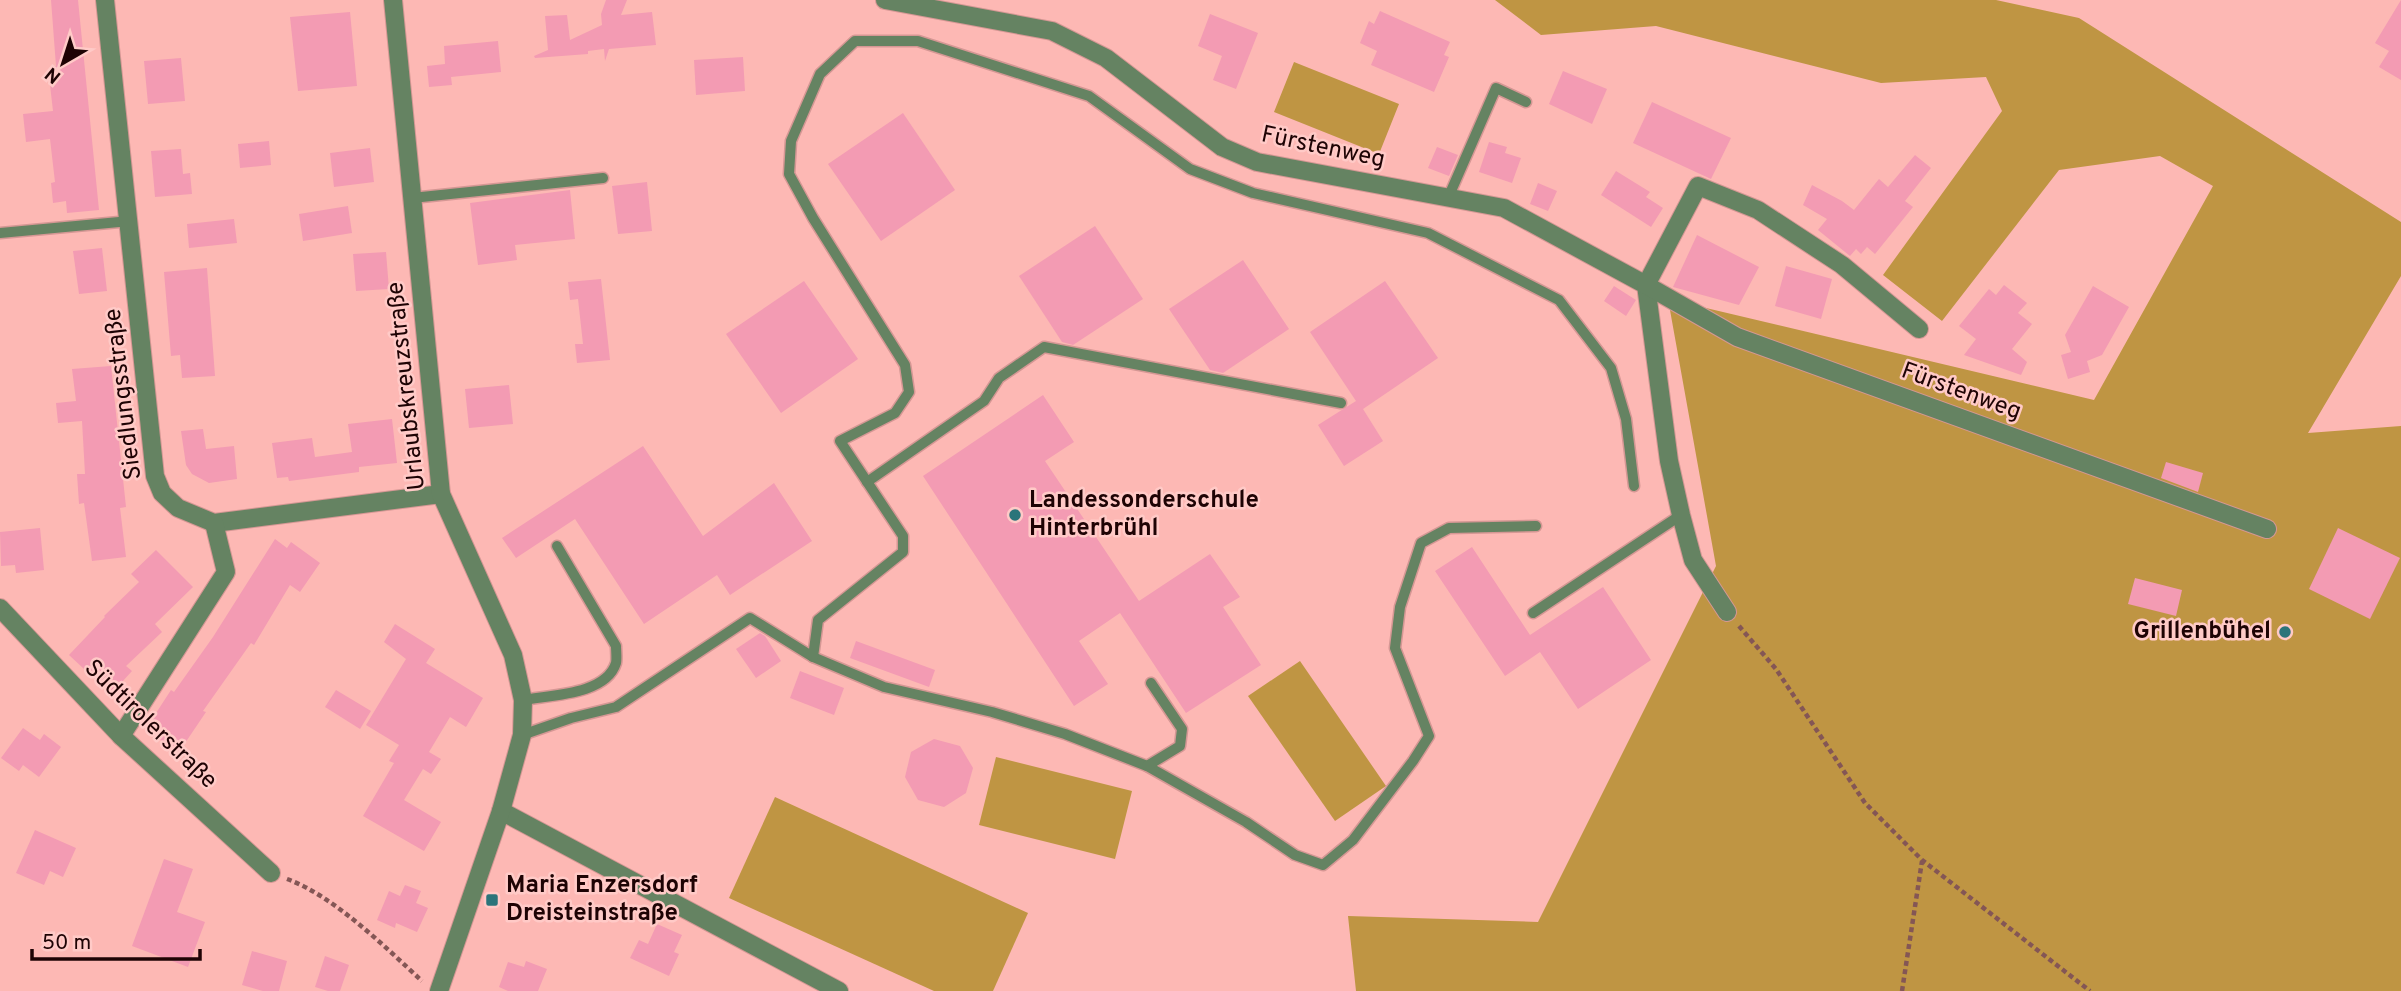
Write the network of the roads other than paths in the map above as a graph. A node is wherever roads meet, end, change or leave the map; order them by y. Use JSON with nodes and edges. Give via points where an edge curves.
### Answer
{"nodes":[{"id":1,"x":105,"y":0,"type":"edge"},
{"id":2,"x":393,"y":0,"type":"edge"},
{"id":3,"x":886,"y":0,"type":"edge"},
{"id":4,"x":1526,"y":102,"type":"dead end"},
{"id":5,"x":603,"y":178,"type":"dead end"},
{"id":6,"x":412,"y":198,"type":"junction"},
{"id":7,"x":1448,"y":198,"type":"junction"},
{"id":8,"x":130,"y":221,"type":"junction"},
{"id":9,"x":0,"y":233,"type":"edge"},
{"id":10,"x":1646,"y":285,"type":"junction"},
{"id":11,"x":1919,"y":330,"type":"dead end"},
{"id":12,"x":1341,"y":403,"type":"dead end"},
{"id":13,"x":867,"y":482,"type":"junction"},
{"id":14,"x":1634,"y":486,"type":"dead end"},
{"id":15,"x":441,"y":494,"type":"junction"},
{"id":16,"x":1681,"y":515,"type":"junction"},
{"id":17,"x":214,"y":523,"type":"junction"},
{"id":18,"x":1536,"y":526,"type":"dead end"},
{"id":19,"x":2267,"y":528,"type":"dead end"},
{"id":20,"x":556,"y":546,"type":"dead end"},
{"id":21,"x":0,"y":608,"type":"edge"},
{"id":22,"x":1727,"y":612,"type":"road end"},
{"id":23,"x":1532,"y":613,"type":"dead end"},
{"id":24,"x":813,"y":657,"type":"junction"},
{"id":25,"x":1151,"y":684,"type":"dead end"},
{"id":26,"x":523,"y":700,"type":"junction"},
{"id":27,"x":522,"y":735,"type":"junction"},
{"id":28,"x":121,"y":736,"type":"junction"},
{"id":29,"x":1147,"y":766,"type":"junction"},
{"id":30,"x":501,"y":811,"type":"junction"},
{"id":31,"x":271,"y":873,"type":"road end"},
{"id":32,"x":439,"y":991,"type":"edge"},
{"id":33,"x":839,"y":991,"type":"edge"}],
"edges":[{"from":1,"to":8,"type":"street","name":"Siedlungsstraße"},
{"from":2,"to":6,"type":"street","name":"Urlaubskreuzstraße"},
{"from":3,"to":7,"type":"street","name":"Fürstenweg","via":[[1052,31],[1106,58],[1222,148],[1257,162]]},
{"from":4,"to":7,"type":"lane","via":[[1496,88]]},
{"from":5,"to":6,"type":"lane"},
{"from":6,"to":15,"type":"street","name":"Urlaubskreuzstraße"},
{"from":7,"to":10,"type":"street","name":"Fürstenweg","via":[[1504,208]]},
{"from":8,"to":9,"type":"lane"},
{"from":8,"to":17,"type":"street","name":"Siedlungsstraße","via":[[155,476],[162,493],[178,508]]},
{"from":10,"to":11,"type":"street","via":[[1698,186],[1758,211],[1842,265]]},
{"from":10,"to":16,"type":"street","via":[[1669,461]]},
{"from":10,"to":19,"type":"street","name":"Fürstenweg","via":[[1737,337]]},
{"from":12,"to":13,"type":"lane","via":[[1044,347],[999,378],[984,401]]},
{"from":13,"to":14,"type":"lane","via":[[840,442],[895,413],[909,392],[905,365],[789,174],[791,141],[820,74],[855,41],[918,41],[1089,96],[1190,169],[1253,193],[1428,233],[1559,300],[1611,368],[1626,419]]},
{"from":13,"to":24,"type":"lane","via":[[903,536],[903,552],[818,620]]},
{"from":15,"to":17,"type":"street","name":"Siedlungsstraße"},
{"from":15,"to":26,"type":"street","name":"Urlaubskreuzstraße","via":[[513,655]]},
{"from":16,"to":22,"type":"street","via":[[1693,560]]},
{"from":16,"to":23,"type":"lane"},
{"from":17,"to":28,"type":"street","via":[[226,572]]},
{"from":18,"to":29,"type":"lane","via":[[1449,527],[1421,543],[1400,607],[1395,648],[1429,736],[1353,840],[1323,865],[1295,855]]},
{"from":20,"to":26,"type":"lane","via":[[616,646],[616,663],[592,688]]},
{"from":21,"to":28,"type":"street","name":"Südtirolerstraße"},
{"from":24,"to":27,"type":"lane","via":[[750,618],[615,707]]},
{"from":24,"to":29,"type":"lane","via":[[884,687],[992,712]]},
{"from":25,"to":29,"type":"lane","via":[[1182,729],[1180,746]]},
{"from":26,"to":27,"type":"street","name":"Urlaubskreuzstraße"},
{"from":27,"to":30,"type":"street","name":"Urlaubskreuzstraße"},
{"from":28,"to":31,"type":"street","name":"Südtirolerstraße"},
{"from":30,"to":32,"type":"street","name":"Urlaubskreuzstraße"},
{"from":30,"to":33,"type":"street"}]}
